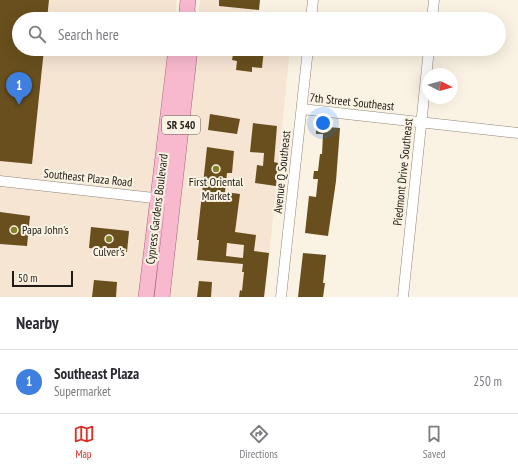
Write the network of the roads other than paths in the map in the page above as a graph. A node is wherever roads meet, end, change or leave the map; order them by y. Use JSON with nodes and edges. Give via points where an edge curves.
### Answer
{"nodes":[{"id":1,"x":181,"y":0,"type":"edge"},
{"id":2,"x":188,"y":0,"type":"edge"},
{"id":3,"x":195,"y":0,"type":"edge"},
{"id":4,"x":313,"y":0,"type":"edge"},
{"id":5,"x":434,"y":0,"type":"edge"},
{"id":6,"x":180,"y":12,"type":"edge"},
{"id":7,"x":188,"y":12,"type":"edge"},
{"id":8,"x":194,"y":12,"type":"edge"},
{"id":9,"x":312,"y":12,"type":"edge"},
{"id":10,"x":433,"y":12,"type":"edge"},
{"id":11,"x":176,"y":56,"type":"edge"},
{"id":12,"x":183,"y":56,"type":"edge"},
{"id":13,"x":189,"y":56,"type":"edge"},
{"id":14,"x":307,"y":56,"type":"edge"},
{"id":15,"x":428,"y":56,"type":"edge"},
{"id":16,"x":186,"y":84,"type":"junction"},
{"id":17,"x":302,"y":109,"type":"junction"},
{"id":18,"x":422,"y":123,"type":"junction"},
{"id":19,"x":518,"y":133,"type":"edge"},
{"id":20,"x":0,"y":181,"type":"edge"},
{"id":21,"x":166,"y":199,"type":"junction"},
{"id":22,"x":146,"y":297,"type":"edge"},
{"id":23,"x":162,"y":297,"type":"edge"},
{"id":24,"x":281,"y":297,"type":"edge"},
{"id":25,"x":404,"y":297,"type":"edge"}],
"edges":[{"from":1,"to":6,"type":"main road"},
{"from":2,"to":7,"type":"main road"},
{"from":3,"to":8,"type":"main road"},
{"from":4,"to":9,"type":"street"},
{"from":5,"to":10,"type":"street"},
{"from":11,"to":21,"type":"main road","name":"Cypress Gardens Boulevard","number":"SR 540"},
{"from":12,"to":16,"type":"main road"},
{"from":13,"to":16,"type":"main road","name":"Cypress Gardens Boulevard","number":"SR 540"},
{"from":14,"to":17,"type":"street","name":"Avenue Q Southeast"},
{"from":15,"to":18,"type":"street","name":"Piedmont Drive Southeast"},
{"from":16,"to":21,"type":"main road","name":"Cypress Gardens Boulevard","number":"SR 540"},
{"from":17,"to":18,"type":"street","name":"7th Street Southeast"},
{"from":17,"to":24,"type":"street","name":"Avenue Q Southeast"},
{"from":18,"to":19,"type":"street","name":"7th Street Southeast"},
{"from":18,"to":25,"type":"street","name":"Piedmont Drive Southeast"},
{"from":20,"to":21,"type":"street","name":"Southeast Plaza Road"},
{"from":21,"to":22,"type":"main road","name":"Cypress Gardens Boulevard","number":"SR 540"},
{"from":21,"to":23,"type":"main road","name":"Cypress Gardens Boulevard","number":"SR 540"}]}
